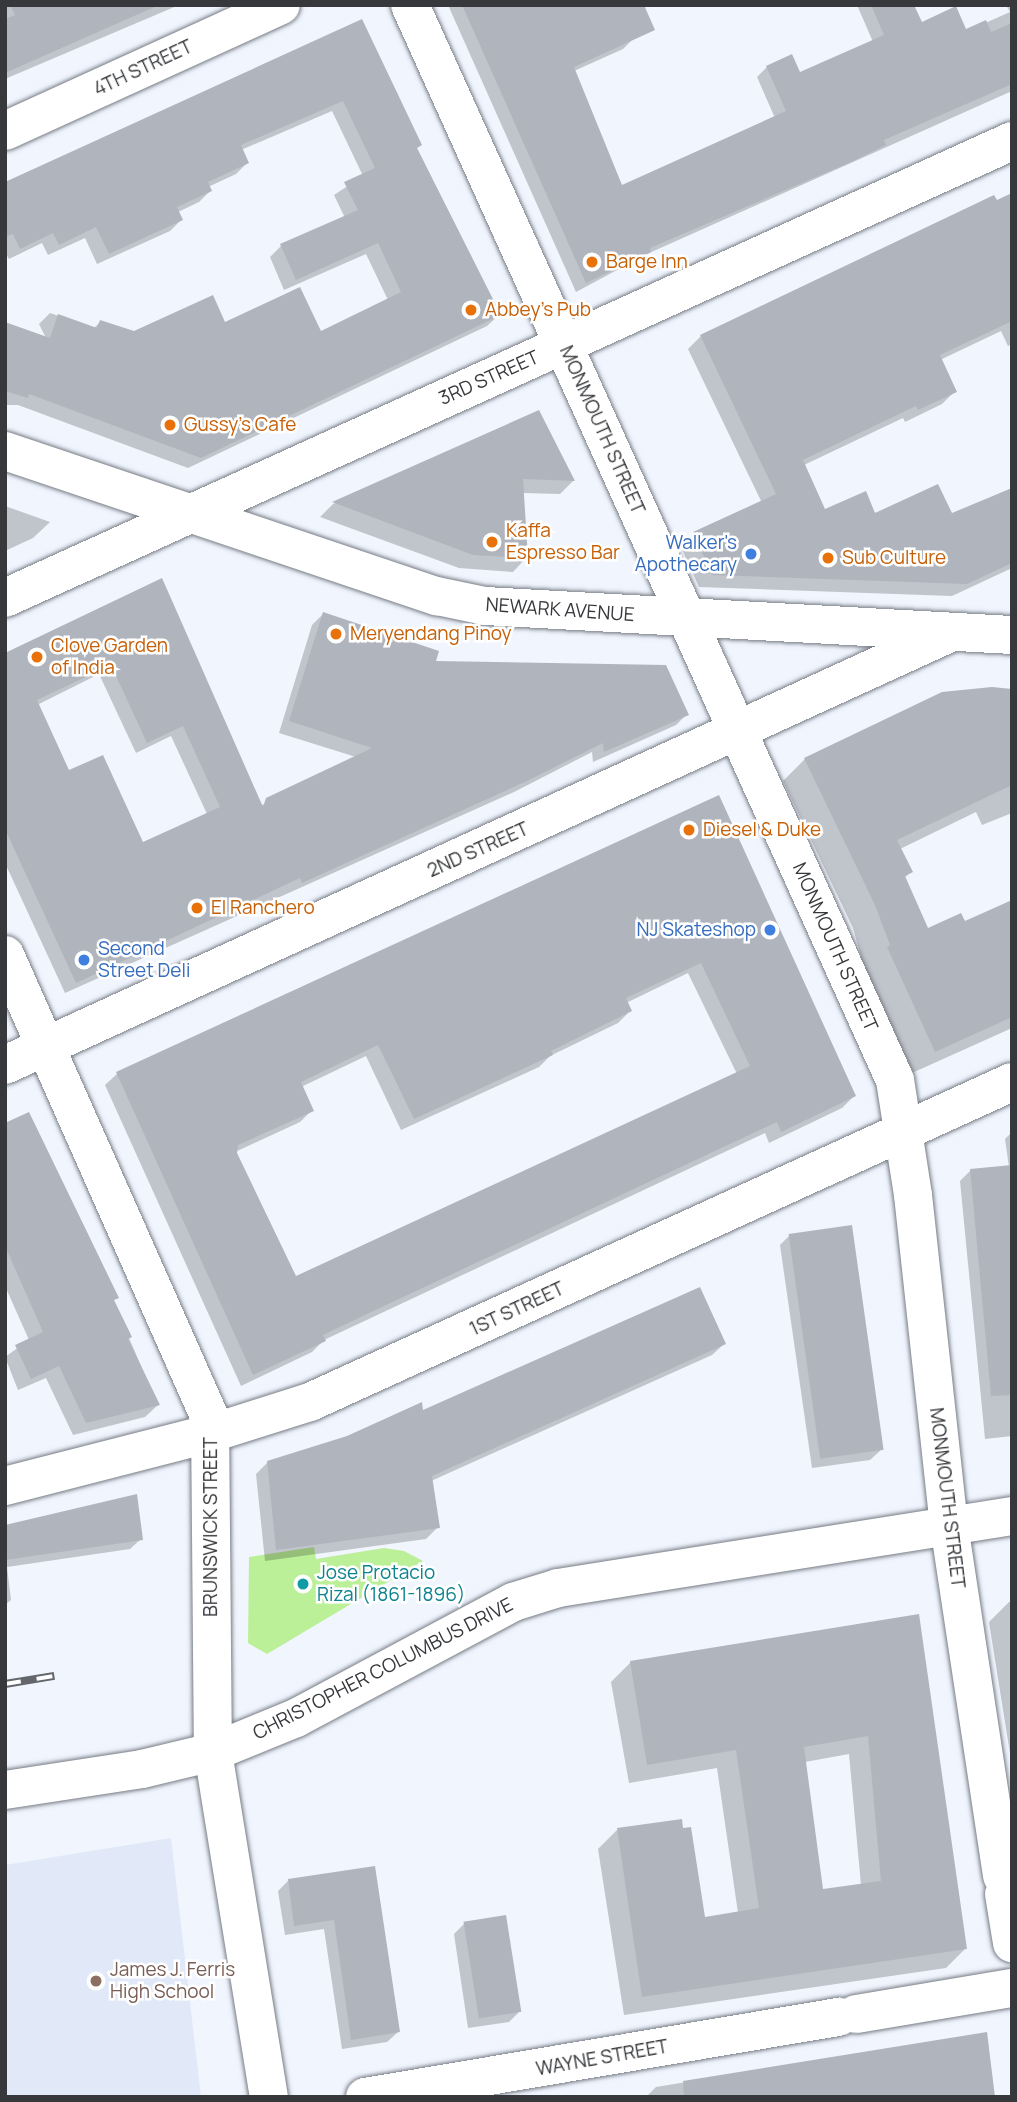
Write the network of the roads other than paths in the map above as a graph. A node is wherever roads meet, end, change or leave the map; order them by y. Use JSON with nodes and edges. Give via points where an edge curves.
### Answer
{"nodes":[{"id":1,"x":281,"y":5,"type":"edge"},
{"id":2,"x":410,"y":5,"type":"edge"},
{"id":3,"x":5,"y":131,"type":"edge"},
{"id":4,"x":1012,"y":141,"type":"edge"},
{"id":5,"x":563,"y":345,"type":"junction"},
{"id":6,"x":5,"y":451,"type":"edge"},
{"id":7,"x":189,"y":512,"type":"junction"},
{"id":8,"x":5,"y":598,"type":"edge"},
{"id":9,"x":687,"y":617,"type":"junction"},
{"id":10,"x":950,"y":633,"type":"junction"},
{"id":11,"x":1012,"y":635,"type":"edge"},
{"id":12,"x":738,"y":732,"type":"junction"},
{"id":13,"x":5,"y":955,"type":"edge"},
{"id":14,"x":47,"y":1046,"type":"junction"},
{"id":15,"x":5,"y":1065,"type":"edge"},
{"id":16,"x":1012,"y":1082,"type":"edge"},
{"id":17,"x":903,"y":1133,"type":"junction"},
{"id":18,"x":212,"y":1433,"type":"junction"},
{"id":19,"x":5,"y":1486,"type":"edge"},
{"id":20,"x":1012,"y":1516,"type":"edge"},
{"id":21,"x":949,"y":1525,"type":"junction"},
{"id":22,"x":213,"y":1752,"type":"junction"},
{"id":23,"x":5,"y":1790,"type":"edge"},
{"id":24,"x":1012,"y":1943,"type":"edge"},
{"id":25,"x":1012,"y":1989,"type":"edge"},
{"id":26,"x":269,"y":2097,"type":"edge"},
{"id":27,"x":365,"y":2097,"type":"edge"}],
"edges":[{"from":1,"to":3,"type":"street","name":"4TH STREET"},
{"from":2,"to":5,"type":"street","name":"MONMOUTH STREET"},
{"from":4,"to":5,"type":"street","name":"3RD STREET"},
{"from":5,"to":7,"type":"street","name":"3RD STREET"},
{"from":5,"to":9,"type":"street","name":"MONMOUTH STREET"},
{"from":6,"to":7,"type":"street","name":"NEWARK AVENUE"},
{"from":7,"to":8,"type":"street","name":"3RD STREET"},
{"from":7,"to":9,"type":"street","name":"NEWARK AVENUE","via":[[437,596],[485,606]]},
{"from":9,"to":10,"type":"street","name":"NEWARK AVENUE"},
{"from":9,"to":12,"type":"street","name":"MONMOUTH STREET"},
{"from":10,"to":11,"type":"street","name":"NEWARK AVENUE"},
{"from":10,"to":12,"type":"street","name":"2ND STREET"},
{"from":12,"to":14,"type":"street","name":"2ND STREET"},
{"from":12,"to":17,"type":"street","name":"MONMOUTH STREET","via":[[895,1080]]},
{"from":13,"to":14,"type":"street","name":"BRUNSWICK STREET"},
{"from":14,"to":15,"type":"street","name":"2ND STREET"},
{"from":14,"to":18,"type":"street","name":"BRUNSWICK STREET","via":[[202,1396]]},
{"from":16,"to":17,"type":"street","name":"1ST STREET"},
{"from":17,"to":18,"type":"street","name":"1ST STREET","via":[[343,1389]]},
{"from":17,"to":21,"type":"street","name":"MONMOUTH STREET"},
{"from":18,"to":19,"type":"street","name":"1ST STREET"},
{"from":18,"to":22,"type":"street","name":"BRUNSWICK STREET"},
{"from":20,"to":21,"type":"street","name":"CHRISTOPHER COLUMBUS DRIVE"},
{"from":21,"to":22,"type":"street","name":"CHRISTOPHER COLUMBUS DRIVE","via":[[604,1578],[513,1602],[296,1718]]},
{"from":21,"to":24,"type":"street","name":"MONMOUTH STREET"},
{"from":22,"to":23,"type":"street","name":"CHRISTOPHER COLUMBUS DRIVE","via":[[142,1769]]},
{"from":22,"to":26,"type":"street","name":"BRUNSWICK STREET"},
{"from":25,"to":27,"type":"street","name":"WAYNE STREET"}]}
